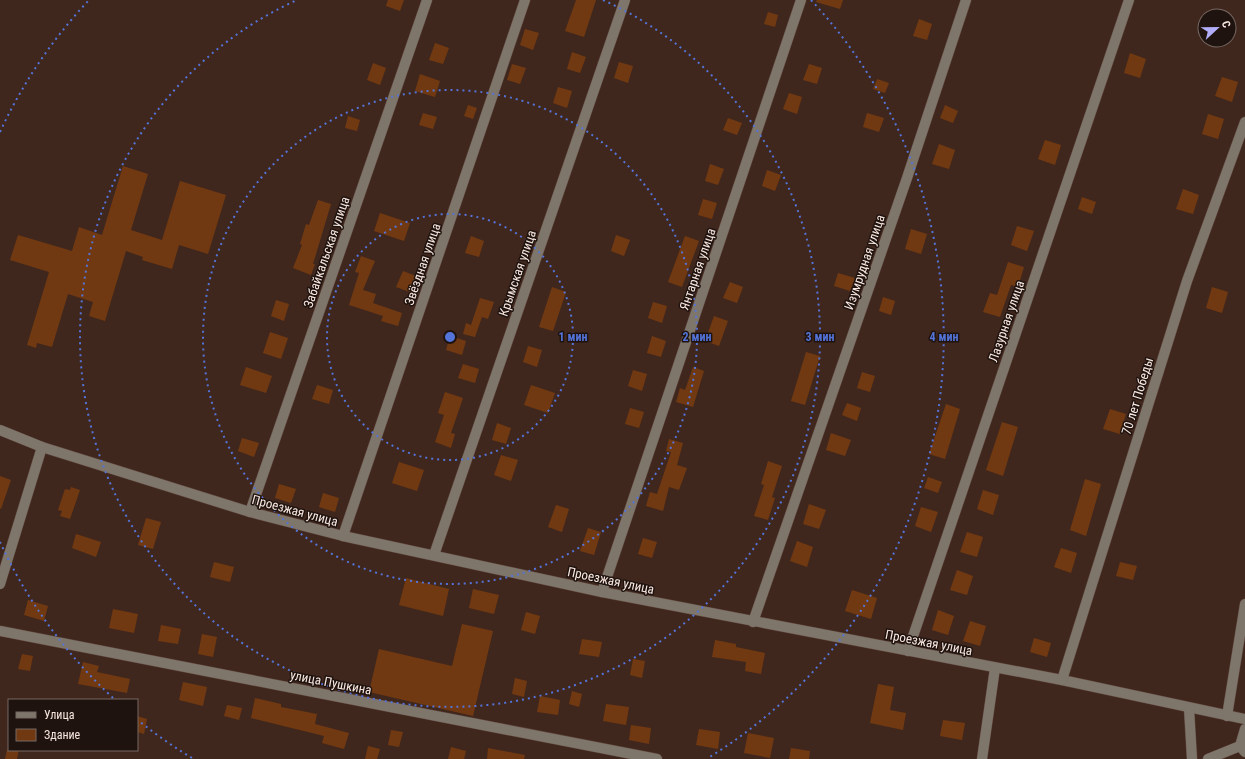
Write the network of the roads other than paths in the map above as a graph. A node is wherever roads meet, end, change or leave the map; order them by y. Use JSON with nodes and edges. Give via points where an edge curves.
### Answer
{"nodes":[{"id":1,"x":427,"y":0,"type":"edge"},
{"id":2,"x":525,"y":0,"type":"edge"},
{"id":3,"x":625,"y":0,"type":"edge"},
{"id":4,"x":801,"y":0,"type":"edge"},
{"id":5,"x":966,"y":0,"type":"edge"},
{"id":6,"x":1129,"y":0,"type":"edge"},
{"id":7,"x":1245,"y":122,"type":"edge"},
{"id":8,"x":0,"y":430,"type":"edge"},
{"id":9,"x":42,"y":447,"type":"junction"},
{"id":10,"x":250,"y":512,"type":"junction"},
{"id":11,"x":343,"y":536,"type":"junction"},
{"id":12,"x":434,"y":555,"type":"junction"},
{"id":13,"x":0,"y":584,"type":"edge"},
{"id":14,"x":602,"y":592,"type":"junction"},
{"id":15,"x":1245,"y":604,"type":"edge"},
{"id":16,"x":753,"y":622,"type":"junction"},
{"id":17,"x":0,"y":631,"type":"edge"},
{"id":18,"x":908,"y":651,"type":"junction"},
{"id":19,"x":994,"y":668,"type":"junction"},
{"id":20,"x":1062,"y":680,"type":"junction"},
{"id":21,"x":1190,"y":708,"type":"junction"},
{"id":22,"x":1227,"y":716,"type":"junction"},
{"id":23,"x":1245,"y":719,"type":"edge"},
{"id":24,"x":1245,"y":729,"type":"edge"},
{"id":25,"x":1243,"y":749,"type":"edge"},
{"id":26,"x":657,"y":759,"type":"edge"},
{"id":27,"x":982,"y":759,"type":"edge"},
{"id":28,"x":1192,"y":759,"type":"edge"},
{"id":29,"x":1208,"y":759,"type":"edge"}],
"edges":[{"from":1,"to":10,"type":"street","name":"Забайкальская улица"},
{"from":2,"to":11,"type":"street","name":"Звёздная улица"},
{"from":3,"to":12,"type":"street","name":"Крымская улица"},
{"from":4,"to":14,"type":"street","name":"Янтарная улица"},
{"from":5,"to":16,"type":"street","name":"Изумрудная улица"},
{"from":6,"to":18,"type":"street","name":"Лазурная улица"},
{"from":7,"to":20,"type":"street","name":"70 лет Победы","via":[[1187,281]]},
{"from":8,"to":9,"type":"street","name":"Проезжая улица"},
{"from":9,"to":10,"type":"street","name":"Проезжая улица"},
{"from":9,"to":13,"type":"street"},
{"from":10,"to":11,"type":"street","name":"Проезжая улица"},
{"from":11,"to":12,"type":"street","name":"Проезжая улица"},
{"from":12,"to":14,"type":"street","name":"Проезжая улица"},
{"from":14,"to":16,"type":"street","name":"Проезжая улица"},
{"from":15,"to":22,"type":"street"},
{"from":16,"to":18,"type":"street","name":"Проезжая улица"},
{"from":17,"to":26,"type":"street","name":"улица Пушкина"},
{"from":18,"to":19,"type":"street","name":"Проезжая улица"},
{"from":19,"to":20,"type":"street","name":"Проезжая улица"},
{"from":19,"to":27,"type":"street"},
{"from":20,"to":21,"type":"street","name":"Проезжая улица"},
{"from":21,"to":22,"type":"street","name":"Проезжая улица"},
{"from":21,"to":28,"type":"street"},
{"from":22,"to":23,"type":"street","name":"Проезжая улица"},
{"from":24,"to":25,"type":"street"},
{"from":25,"to":29,"type":"street"}]}
